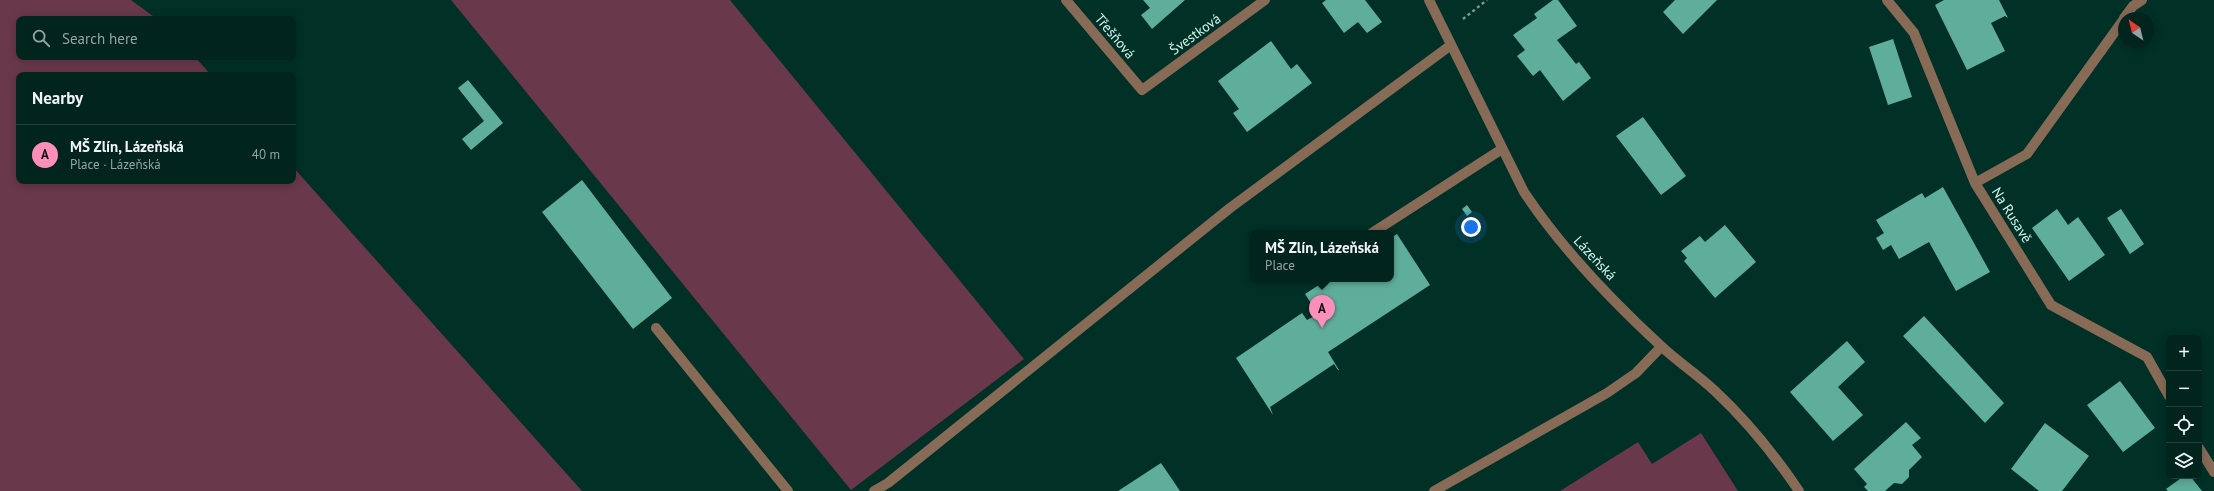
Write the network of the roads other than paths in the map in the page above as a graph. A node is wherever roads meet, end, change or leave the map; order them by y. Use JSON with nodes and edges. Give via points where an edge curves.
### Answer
{"nodes":[{"id":1,"x":1066,"y":0,"type":"edge"},
{"id":2,"x":1265,"y":0,"type":"edge"},
{"id":3,"x":1429,"y":0,"type":"edge"},
{"id":4,"x":1887,"y":0,"type":"edge"},
{"id":5,"x":2142,"y":0,"type":"edge"},
{"id":6,"x":2128,"y":12,"type":"edge"},
{"id":7,"x":2118,"y":26,"type":"edge"},
{"id":8,"x":1450,"y":45,"type":"junction"},
{"id":9,"x":1142,"y":90,"type":"joint"},
{"id":10,"x":1502,"y":149,"type":"junction"},
{"id":11,"x":1975,"y":183,"type":"junction"},
{"id":12,"x":1377,"y":230,"type":"edge"},
{"id":13,"x":656,"y":328,"type":"dead end"},
{"id":14,"x":1661,"y":347,"type":"junction"},
{"id":15,"x":2166,"y":391,"type":"edge"},
{"id":16,"x":2202,"y":453,"type":"edge"},
{"id":17,"x":2214,"y":472,"type":"edge"},
{"id":18,"x":788,"y":491,"type":"edge"},
{"id":19,"x":874,"y":491,"type":"edge"},
{"id":20,"x":1434,"y":491,"type":"edge"},
{"id":21,"x":1799,"y":491,"type":"edge"}],
"edges":[{"from":1,"to":9,"type":"street","name":"Třešňová"},
{"from":2,"to":9,"type":"street","name":"Švestková"},
{"from":3,"to":8,"type":"street","name":"Lázeňská"},
{"from":4,"to":11,"type":"street","name":"Na Rusavě","via":[[1914,32]]},
{"from":5,"to":6,"type":"street"},
{"from":7,"to":11,"type":"street","via":[[2027,154]]},
{"from":8,"to":10,"type":"street","name":"Lázeňská"},
{"from":8,"to":19,"type":"street","via":[[1230,208],[900,473]]},
{"from":10,"to":12,"type":"street"},
{"from":10,"to":14,"type":"street","name":"Lázeňská","via":[[1524,192],[1556,236]]},
{"from":11,"to":15,"type":"street","name":"Na Rusavě","via":[[2052,305],[2147,357]]},
{"from":13,"to":18,"type":"street"},
{"from":14,"to":20,"type":"street","via":[[1636,373],[1607,393]]},
{"from":14,"to":21,"type":"street","name":"Lázeňská","via":[[1714,390],[1742,417]]},
{"from":16,"to":17,"type":"street"}]}
